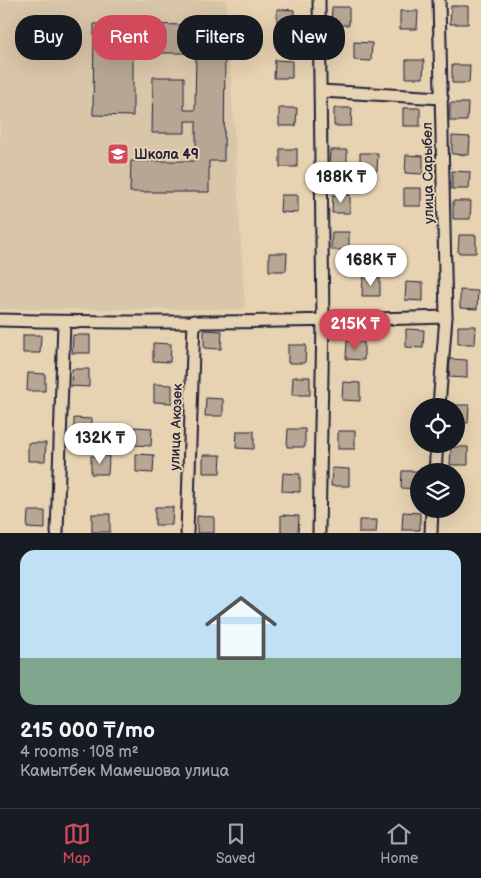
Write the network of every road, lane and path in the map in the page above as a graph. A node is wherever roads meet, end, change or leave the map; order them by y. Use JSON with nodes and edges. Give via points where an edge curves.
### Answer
{"nodes":[{"id":1,"x":319,"y":0,"type":"edge"},
{"id":2,"x":439,"y":0,"type":"edge"},
{"id":3,"x":321,"y":91,"type":"junction"},
{"id":4,"x":442,"y":98,"type":"junction"},
{"id":5,"x":446,"y":317,"type":"junction"},
{"id":6,"x":0,"y":320,"type":"edge"},
{"id":7,"x":194,"y":321,"type":"junction"},
{"id":8,"x":323,"y":321,"type":"junction"},
{"id":9,"x":64,"y":322,"type":"junction"},
{"id":10,"x":440,"y":398,"type":"edge"},
{"id":11,"x":432,"y":518,"type":"edge"},
{"id":12,"x":57,"y":533,"type":"edge"},
{"id":13,"x":187,"y":533,"type":"edge"},
{"id":14,"x":319,"y":533,"type":"edge"},
{"id":15,"x":431,"y":533,"type":"edge"}],
"edges":[{"from":1,"to":3,"type":"street"},
{"from":2,"to":4,"type":"street","name":"улица Сарыбел"},
{"from":3,"to":4,"type":"street"},
{"from":3,"to":8,"type":"street"},
{"from":4,"to":5,"type":"street","name":"улица Сарыбел"},
{"from":5,"to":8,"type":"street"},
{"from":5,"to":10,"type":"street","name":"улица Сарыбел"},
{"from":6,"to":9,"type":"street"},
{"from":7,"to":8,"type":"street"},
{"from":7,"to":9,"type":"street"},
{"from":7,"to":13,"type":"street","name":"улица Акозек"},
{"from":8,"to":14,"type":"street"},
{"from":9,"to":12,"type":"street"},
{"from":11,"to":15,"type":"street"}]}
